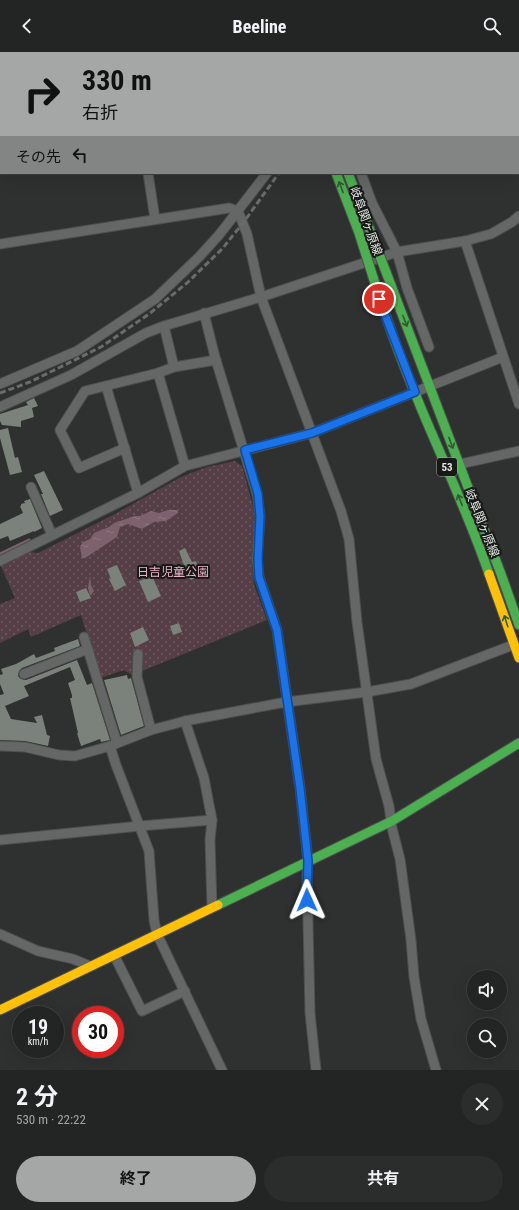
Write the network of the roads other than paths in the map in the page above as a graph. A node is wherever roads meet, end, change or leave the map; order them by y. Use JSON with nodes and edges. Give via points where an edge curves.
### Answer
{"nodes":[{"id":1,"x":148,"y":174,"type":"edge"},
{"id":2,"x":266,"y":174,"type":"edge"},
{"id":3,"x":336,"y":174,"type":"edge"},
{"id":4,"x":348,"y":174,"type":"edge"},
{"id":5,"x":361,"y":174,"type":"edge"},
{"id":6,"x":238,"y":211,"type":"junction"},
{"id":7,"x":519,"y":216,"type":"edge"},
{"id":8,"x":155,"y":219,"type":"junction"},
{"id":9,"x":465,"y":241,"type":"junction"},
{"id":10,"x":0,"y":244,"type":"edge"},
{"id":11,"x":397,"y":252,"type":"junction"},
{"id":12,"x":261,"y":297,"type":"junction"},
{"id":13,"x":204,"y":314,"type":"junction"},
{"id":14,"x":164,"y":326,"type":"junction"},
{"id":15,"x":429,"y":347,"type":"dead end"},
{"id":16,"x":503,"y":357,"type":"junction"},
{"id":17,"x":216,"y":360,"type":"junction"},
{"id":18,"x":174,"y":367,"type":"junction"},
{"id":19,"x":158,"y":373,"type":"junction"},
{"id":20,"x":0,"y":384,"type":"edge"},
{"id":21,"x":106,"y":386,"type":"junction"},
{"id":22,"x":430,"y":386,"type":"junction"},
{"id":23,"x":415,"y":392,"type":"junction"},
{"id":24,"x":519,"y":404,"type":"edge"},
{"id":25,"x":0,"y":408,"type":"edge"},
{"id":26,"x":312,"y":433,"type":"junction"},
{"id":27,"x":125,"y":448,"type":"junction"},
{"id":28,"x":245,"y":450,"type":"junction"},
{"id":29,"x":519,"y":451,"type":"edge"},
{"id":30,"x":460,"y":464,"type":"junction"},
{"id":31,"x":185,"y":466,"type":"junction"},
{"id":32,"x":31,"y":487,"type":"dead end"},
{"id":33,"x":138,"y":493,"type":"junction"},
{"id":34,"x":52,"y":535,"type":"junction"},
{"id":35,"x":0,"y":560,"type":"edge"},
{"id":36,"x":519,"y":625,"type":"edge"},
{"id":37,"x":84,"y":637,"type":"dead end"},
{"id":38,"x":513,"y":645,"type":"junction"},
{"id":39,"x":88,"y":649,"type":"junction"},
{"id":40,"x":138,"y":654,"type":"dead end"},
{"id":41,"x":519,"y":658,"type":"edge"},
{"id":42,"x":24,"y":674,"type":"dead end"},
{"id":43,"x":367,"y":692,"type":"junction"},
{"id":44,"x":286,"y":702,"type":"junction"},
{"id":45,"x":185,"y":721,"type":"junction"},
{"id":46,"x":152,"y":730,"type":"junction"},
{"id":47,"x":519,"y":743,"type":"edge"},
{"id":48,"x":113,"y":744,"type":"junction"},
{"id":49,"x":0,"y":746,"type":"edge"},
{"id":50,"x":212,"y":820,"type":"junction"},
{"id":51,"x":392,"y":821,"type":"junction"},
{"id":52,"x":140,"y":826,"type":"junction"},
{"id":53,"x":0,"y":840,"type":"edge"},
{"id":54,"x":308,"y":861,"type":"junction"},
{"id":55,"x":212,"y":907,"type":"junction"},
{"id":56,"x":0,"y":934,"type":"edge"},
{"id":57,"x":158,"y":934,"type":"junction"},
{"id":58,"x":114,"y":955,"type":"junction"},
{"id":59,"x":90,"y":966,"type":"junction"},
{"id":60,"x":185,"y":991,"type":"junction"},
{"id":61,"x":0,"y":1010,"type":"edge"},
{"id":62,"x":222,"y":1070,"type":"edge"},
{"id":63,"x":316,"y":1070,"type":"edge"},
{"id":64,"x":436,"y":1070,"type":"edge"}],
"edges":[{"from":1,"to":8,"type":"street"},
{"from":2,"to":6,"type":"street"},
{"from":23,"to":3,"type":"main road","name":"岐阜関ヶ原線","number":"53","one_way":true,"bridge":true,"via":[[379,299],[359,233]]},
{"from":4,"to":22,"type":"main road","name":"岐阜関ヶ原線","number":"53","one_way":true,"bridge":true},
{"from":5,"to":11,"type":"street","via":[[372,203]]},
{"from":6,"to":8,"type":"street","via":[[229,208]]},
{"from":6,"to":12,"type":"street","via":[[247,234]]},
{"from":6,"to":20,"type":"street","via":[[219,235],[155,299],[77,351]]},
{"from":7,"to":9,"type":"street","via":[[491,234]]},
{"from":8,"to":10,"type":"street"},
{"from":9,"to":11,"type":"street"},
{"from":9,"to":16,"type":"street"},
{"from":11,"to":12,"type":"street"},
{"from":11,"to":15,"type":"street","via":[[407,288]]},
{"from":12,"to":13,"type":"street"},
{"from":12,"to":26,"type":"street"},
{"from":13,"to":14,"type":"street"},
{"from":13,"to":17,"type":"street"},
{"from":14,"to":18,"type":"street"},
{"from":14,"to":25,"type":"street"},
{"from":16,"to":22,"type":"street"},
{"from":16,"to":24,"type":"street"},
{"from":17,"to":18,"type":"street"},
{"from":17,"to":28,"type":"street"},
{"from":18,"to":19,"type":"street"},
{"from":19,"to":21,"type":"street"},
{"from":19,"to":31,"type":"street"},
{"from":21,"to":27,"type":"street"},
{"from":21,"to":27,"type":"street","via":[[86,391],[60,430],[79,468]]},
{"from":22,"to":23,"type":"street"},
{"from":22,"to":30,"type":"main road","name":"岐阜関ヶ原線","number":"53","one_way":true},
{"from":23,"to":26,"type":"street"},
{"from":38,"to":23,"type":"main road","name":"岐阜関ヶ原線","number":"53","one_way":true,"via":[[480,549]]},
{"from":26,"to":28,"type":"street"},
{"from":26,"to":43,"type":"street","via":[[349,540]]},
{"from":27,"to":33,"type":"street"},
{"from":28,"to":31,"type":"street"},
{"from":28,"to":44,"type":"street","via":[[258,494],[259,577],[277,630]]},
{"from":29,"to":30,"type":"street"},
{"from":30,"to":36,"type":"main road","name":"岐阜関ヶ原線","number":"53"},
{"from":31,"to":33,"type":"street"},
{"from":32,"to":34,"type":"street"},
{"from":33,"to":34,"type":"street"},
{"from":34,"to":35,"type":"street"},
{"from":37,"to":39,"type":"street"},
{"from":38,"to":41,"type":"main road","name":"岐阜関ヶ原線","number":"53"},
{"from":38,"to":43,"type":"street","via":[[411,684]]},
{"from":39,"to":42,"type":"street"},
{"from":39,"to":48,"type":"street"},
{"from":40,"to":46,"type":"street","via":[[137,676]]},
{"from":43,"to":44,"type":"street"},
{"from":43,"to":51,"type":"street","via":[[376,759]]},
{"from":44,"to":45,"type":"street"},
{"from":44,"to":54,"type":"street","via":[[300,788]]},
{"from":45,"to":46,"type":"street"},
{"from":45,"to":50,"type":"street","via":[[204,778]]},
{"from":46,"to":48,"type":"street"},
{"from":47,"to":51,"type":"main road"},
{"from":48,"to":49,"type":"street","via":[[75,756],[25,747]]},
{"from":48,"to":52,"type":"street","via":[[116,765]]},
{"from":50,"to":52,"type":"street"},
{"from":50,"to":55,"type":"street"},
{"from":51,"to":54,"type":"main road"},
{"from":51,"to":64,"type":"street","via":[[400,858],[421,1019]]},
{"from":52,"to":53,"type":"street"},
{"from":52,"to":57,"type":"street","via":[[150,852],[154,920]]},
{"from":54,"to":55,"type":"main road"},
{"from":54,"to":63,"type":"street","via":[[310,1013]]},
{"from":55,"to":57,"type":"main road"},
{"from":56,"to":59,"type":"street","via":[[38,951],[73,959]]},
{"from":57,"to":58,"type":"main road"},
{"from":57,"to":60,"type":"street"},
{"from":58,"to":59,"type":"main road"},
{"from":58,"to":60,"type":"street","via":[[142,1011]]},
{"from":59,"to":61,"type":"main road"},
{"from":60,"to":62,"type":"street"}]}
